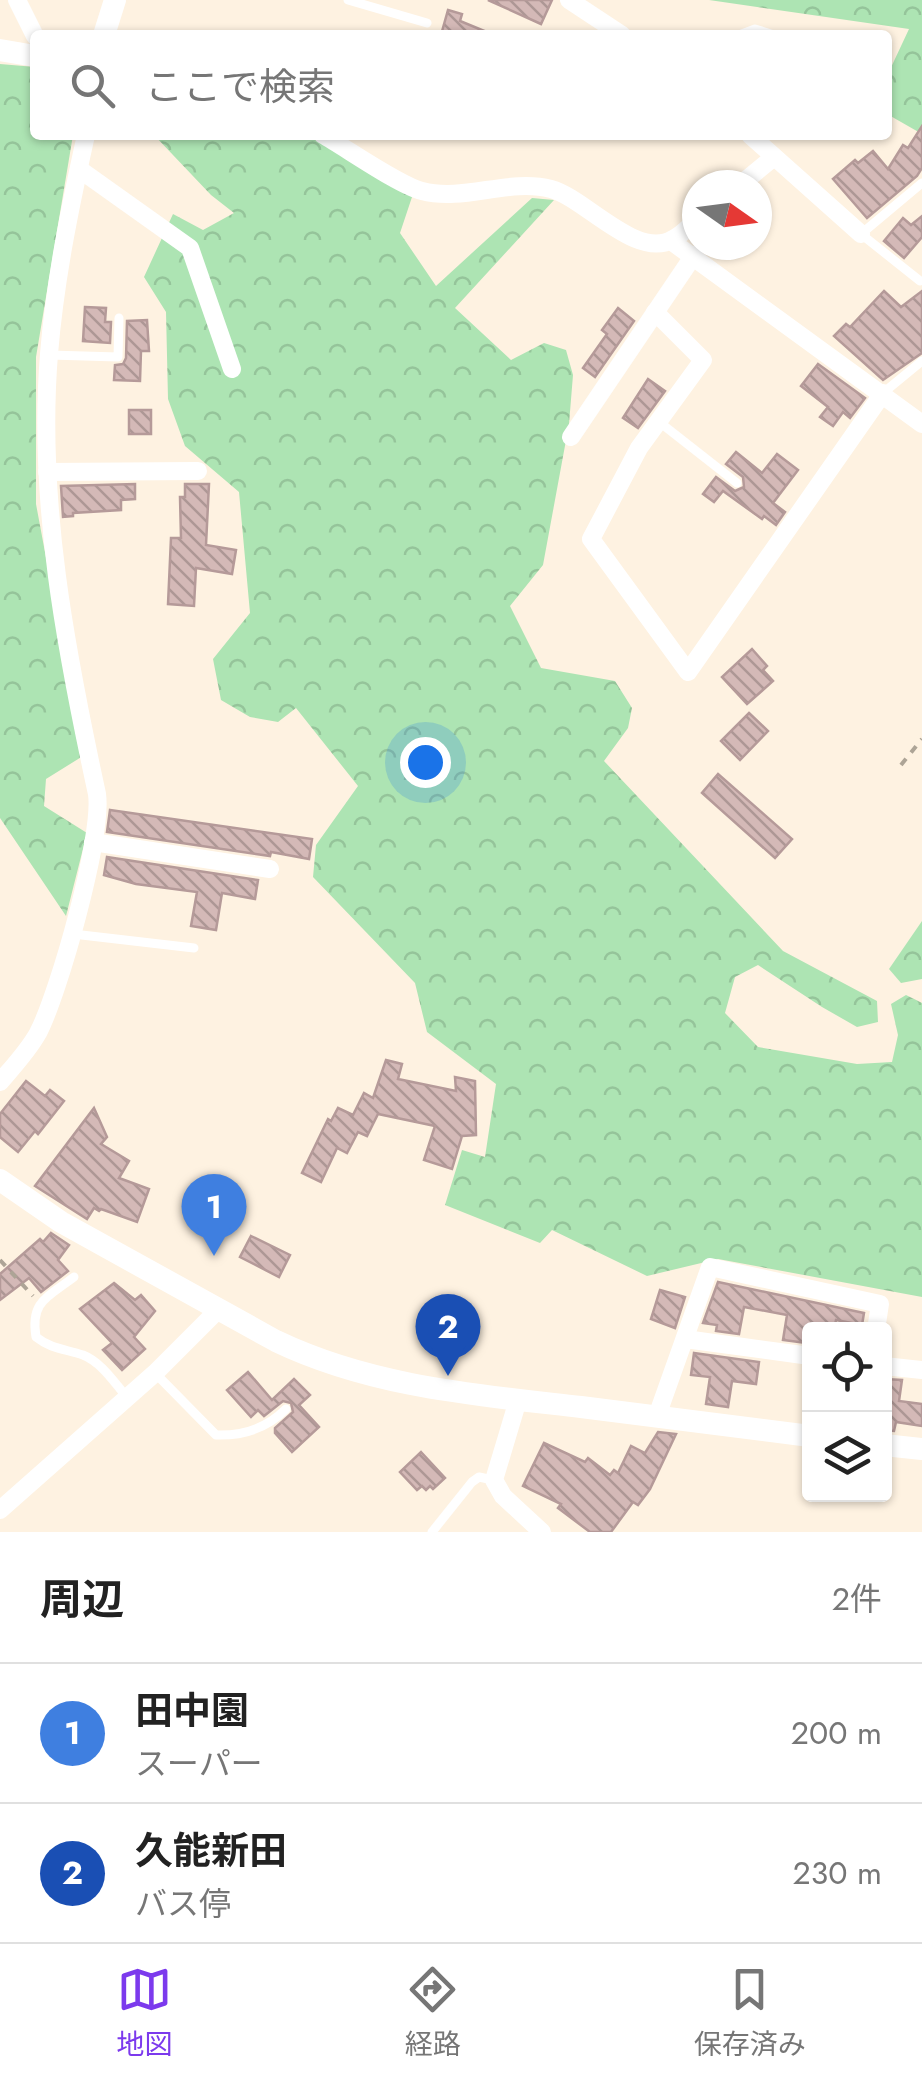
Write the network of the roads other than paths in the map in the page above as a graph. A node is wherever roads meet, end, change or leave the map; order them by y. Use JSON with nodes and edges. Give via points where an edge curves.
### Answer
{"nodes":[{"id":1,"x":18,"y":0,"type":"edge"},
{"id":2,"x":115,"y":0,"type":"edge"},
{"id":3,"x":348,"y":0,"type":"edge"},
{"id":4,"x":569,"y":0,"type":"edge"},
{"id":5,"x":427,"y":23,"type":"dead end"},
{"id":6,"x":32,"y":30,"type":"edge"},
{"id":7,"x":106,"y":30,"type":"edge"},
{"id":8,"x":614,"y":30,"type":"edge"},
{"id":9,"x":0,"y":50,"type":"edge"},
{"id":10,"x":30,"y":55,"type":"edge"},
{"id":11,"x":85,"y":140,"type":"edge"},
{"id":12,"x":331,"y":140,"type":"edge"},
{"id":13,"x":755,"y":140,"type":"edge"},
{"id":14,"x":774,"y":158,"type":"junction"},
{"id":15,"x":79,"y":169,"type":"junction"},
{"id":16,"x":759,"y":170,"type":"edge"},
{"id":17,"x":922,"y":183,"type":"edge"},
{"id":18,"x":682,"y":232,"type":"edge"},
{"id":19,"x":861,"y":234,"type":"junction"},
{"id":20,"x":671,"y":241,"type":"junction"},
{"id":21,"x":682,"y":248,"type":"edge"},
{"id":22,"x":691,"y":260,"type":"edge"},
{"id":23,"x":701,"y":260,"type":"edge"},
{"id":24,"x":920,"y":281,"type":"edge"},
{"id":25,"x":656,"y":312,"type":"junction"},
{"id":26,"x":119,"y":318,"type":"dead end"},
{"id":27,"x":48,"y":355,"type":"junction"},
{"id":28,"x":922,"y":361,"type":"edge"},
{"id":29,"x":232,"y":369,"type":"dead end"},
{"id":30,"x":883,"y":393,"type":"junction"},
{"id":31,"x":658,"y":421,"type":"junction"},
{"id":32,"x":922,"y":424,"type":"edge"},
{"id":33,"x":570,"y":437,"type":"dead end"},
{"id":34,"x":198,"y":471,"type":"dead end"},
{"id":35,"x":47,"y":472,"type":"junction"},
{"id":36,"x":736,"y":484,"type":"dead end"},
{"id":37,"x":93,"y":842,"type":"junction"},
{"id":38,"x":270,"y":870,"type":"dead end"},
{"id":39,"x":70,"y":934,"type":"junction"},
{"id":40,"x":194,"y":948,"type":"dead end"},
{"id":41,"x":0,"y":1082,"type":"edge"},
{"id":42,"x":0,"y":1180,"type":"edge"},
{"id":43,"x":74,"y":1278,"type":"dead end"},
{"id":44,"x":219,"y":1309,"type":"junction"},
{"id":45,"x":877,"y":1322,"type":"edge"},
{"id":46,"x":684,"y":1339,"type":"junction"},
{"id":47,"x":802,"y":1355,"type":"edge"},
{"id":48,"x":892,"y":1367,"type":"edge"},
{"id":49,"x":922,"y":1370,"type":"edge"},
{"id":50,"x":155,"y":1373,"type":"junction"},
{"id":51,"x":126,"y":1396,"type":"junction"},
{"id":52,"x":518,"y":1400,"type":"junction"},
{"id":53,"x":286,"y":1409,"type":"dead end"},
{"id":54,"x":656,"y":1416,"type":"junction"},
{"id":55,"x":802,"y":1435,"type":"edge"},
{"id":56,"x":892,"y":1446,"type":"edge"},
{"id":57,"x":922,"y":1448,"type":"edge"},
{"id":58,"x":494,"y":1480,"type":"junction"},
{"id":59,"x":0,"y":1510,"type":"edge"},
{"id":60,"x":432,"y":1532,"type":"edge"},
{"id":61,"x":542,"y":1532,"type":"edge"}],
"edges":[{"from":1,"to":6,"type":"street"},
{"from":2,"to":7,"type":"street"},
{"from":3,"to":5,"type":"lane"},
{"from":4,"to":8,"type":"street"},
{"from":9,"to":10,"type":"street"},
{"from":11,"to":15,"type":"street"},
{"from":12,"to":20,"type":"street","via":[[420,191],[555,190],[637,240]]},
{"from":13,"to":14,"type":"street"},
{"from":14,"to":16,"type":"street"},
{"from":14,"to":19,"type":"street"},
{"from":15,"to":27,"type":"street"},
{"from":15,"to":29,"type":"street","via":[[190,248]]},
{"from":17,"to":19,"type":"lane"},
{"from":18,"to":20,"type":"street"},
{"from":19,"to":24,"type":"lane"},
{"from":20,"to":21,"type":"street"},
{"from":22,"to":25,"type":"street"},
{"from":23,"to":30,"type":"street"},
{"from":25,"to":31,"type":"street","via":[[702,360]]},
{"from":25,"to":33,"type":"street"},
{"from":26,"to":27,"type":"lane","via":[[118,357]]},
{"from":27,"to":35,"type":"street"},
{"from":28,"to":30,"type":"lane"},
{"from":30,"to":31,"type":"street","via":[[688,672],[591,539]]},
{"from":30,"to":32,"type":"street"},
{"from":31,"to":36,"type":"lane"},
{"from":34,"to":35,"type":"street"},
{"from":35,"to":37,"type":"street","via":[[64,618],[99,808]]},
{"from":37,"to":38,"type":"street"},
{"from":37,"to":39,"type":"street"},
{"from":39,"to":40,"type":"lane"},
{"from":39,"to":41,"type":"street","via":[[36,1037]]},
{"from":42,"to":44,"type":"street","via":[[61,1222]]},
{"from":43,"to":51,"type":"lane","via":[[39,1304],[36,1337],[49,1348],[86,1356]]},
{"from":44,"to":50,"type":"street"},
{"from":44,"to":52,"type":"street","via":[[305,1355],[362,1374]]},
{"from":45,"to":46,"type":"street","via":[[880,1304],[710,1267]]},
{"from":46,"to":47,"type":"street"},
{"from":46,"to":54,"type":"street"},
{"from":48,"to":49,"type":"street"},
{"from":50,"to":51,"type":"street"},
{"from":50,"to":53,"type":"lane","via":[[216,1435],[270,1425]]},
{"from":51,"to":59,"type":"street"},
{"from":52,"to":54,"type":"street"},
{"from":52,"to":58,"type":"street"},
{"from":54,"to":55,"type":"street"},
{"from":56,"to":57,"type":"street"},
{"from":58,"to":60,"type":"lane","via":[[472,1482]]},
{"from":58,"to":61,"type":"street"}]}
